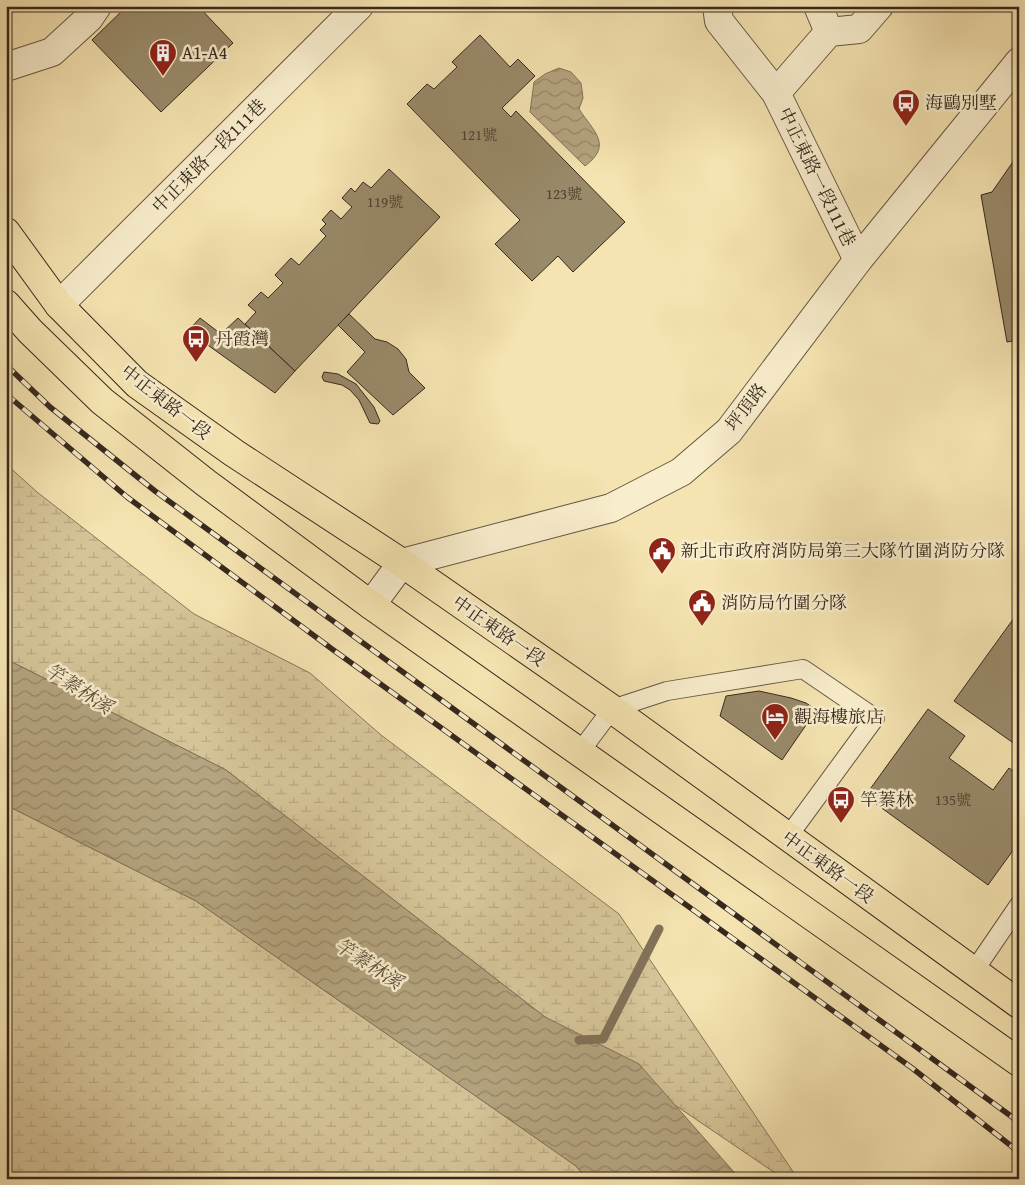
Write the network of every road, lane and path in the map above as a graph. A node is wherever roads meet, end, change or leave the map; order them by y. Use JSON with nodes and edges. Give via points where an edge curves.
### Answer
{"nodes":[{"id":1,"x":97,"y":6,"type":"edge"},
{"id":2,"x":359,"y":6,"type":"edge"},
{"id":3,"x":717,"y":6,"type":"edge"},
{"id":4,"x":818,"y":6,"type":"edge"},
{"id":5,"x":879,"y":6,"type":"edge"},
{"id":6,"x":830,"y":32,"type":"junction"},
{"id":7,"x":1019,"y":62,"type":"edge"},
{"id":8,"x":6,"y":66,"type":"edge"},
{"id":9,"x":776,"y":93,"type":"junction"},
{"id":10,"x":6,"y":232,"type":"edge"},
{"id":11,"x":858,"y":260,"type":"junction"},
{"id":12,"x":6,"y":304,"type":"edge"},
{"id":13,"x":59,"y":305,"type":"junction"},
{"id":14,"x":402,"y":563,"type":"junction"},
{"id":15,"x":371,"y":605,"type":"junction"},
{"id":16,"x":612,"y":709,"type":"junction"},
{"id":17,"x":580,"y":753,"type":"junction"},
{"id":18,"x":787,"y":838,"type":"junction"},
{"id":19,"x":1019,"y":905,"type":"edge"},
{"id":20,"x":974,"y":971,"type":"junction"},
{"id":21,"x":1019,"y":1004,"type":"edge"},
{"id":22,"x":1019,"y":1062,"type":"edge"}],
"edges":[{"from":1,"to":8,"type":"street","via":[[89,18],[52,52]]},
{"from":2,"to":13,"type":"street","name":"中正東路一段111巷"},
{"from":3,"to":9,"type":"street","name":"中正東路一段111巷","via":[[719,21]]},
{"from":4,"to":6,"type":"street"},
{"from":5,"to":6,"type":"street","via":[[859,29]]},
{"from":6,"to":9,"type":"street","name":"中正東路一段111巷"},
{"from":7,"to":11,"type":"street","name":"坪頂路"},
{"from":9,"to":11,"type":"street","name":"中正東路一段111巷"},
{"from":10,"to":13,"type":"main road","name":"中正東路一段"},
{"from":11,"to":14,"type":"street","name":"坪頂路","via":[[729,431],[680,472],[611,508]]},
{"from":12,"to":15,"type":"main road","via":[[102,401]]},
{"from":13,"to":14,"type":"main road","name":"中正東路一段","via":[[137,384],[234,453]]},
{"from":14,"to":15,"type":"street"},
{"from":14,"to":16,"type":"main road","name":"中正東路一段"},
{"from":15,"to":17,"type":"main road"},
{"from":16,"to":17,"type":"lane"},
{"from":16,"to":18,"type":"main road","name":"中正東路一段"},
{"from":16,"to":18,"type":"lane","via":[[667,690],[803,668],[875,718]]},
{"from":17,"to":22,"type":"main road"},
{"from":18,"to":20,"type":"main road","name":"中正東路一段"},
{"from":19,"to":20,"type":"lane"},
{"from":20,"to":21,"type":"main road","name":"中正東路一段"}]}
